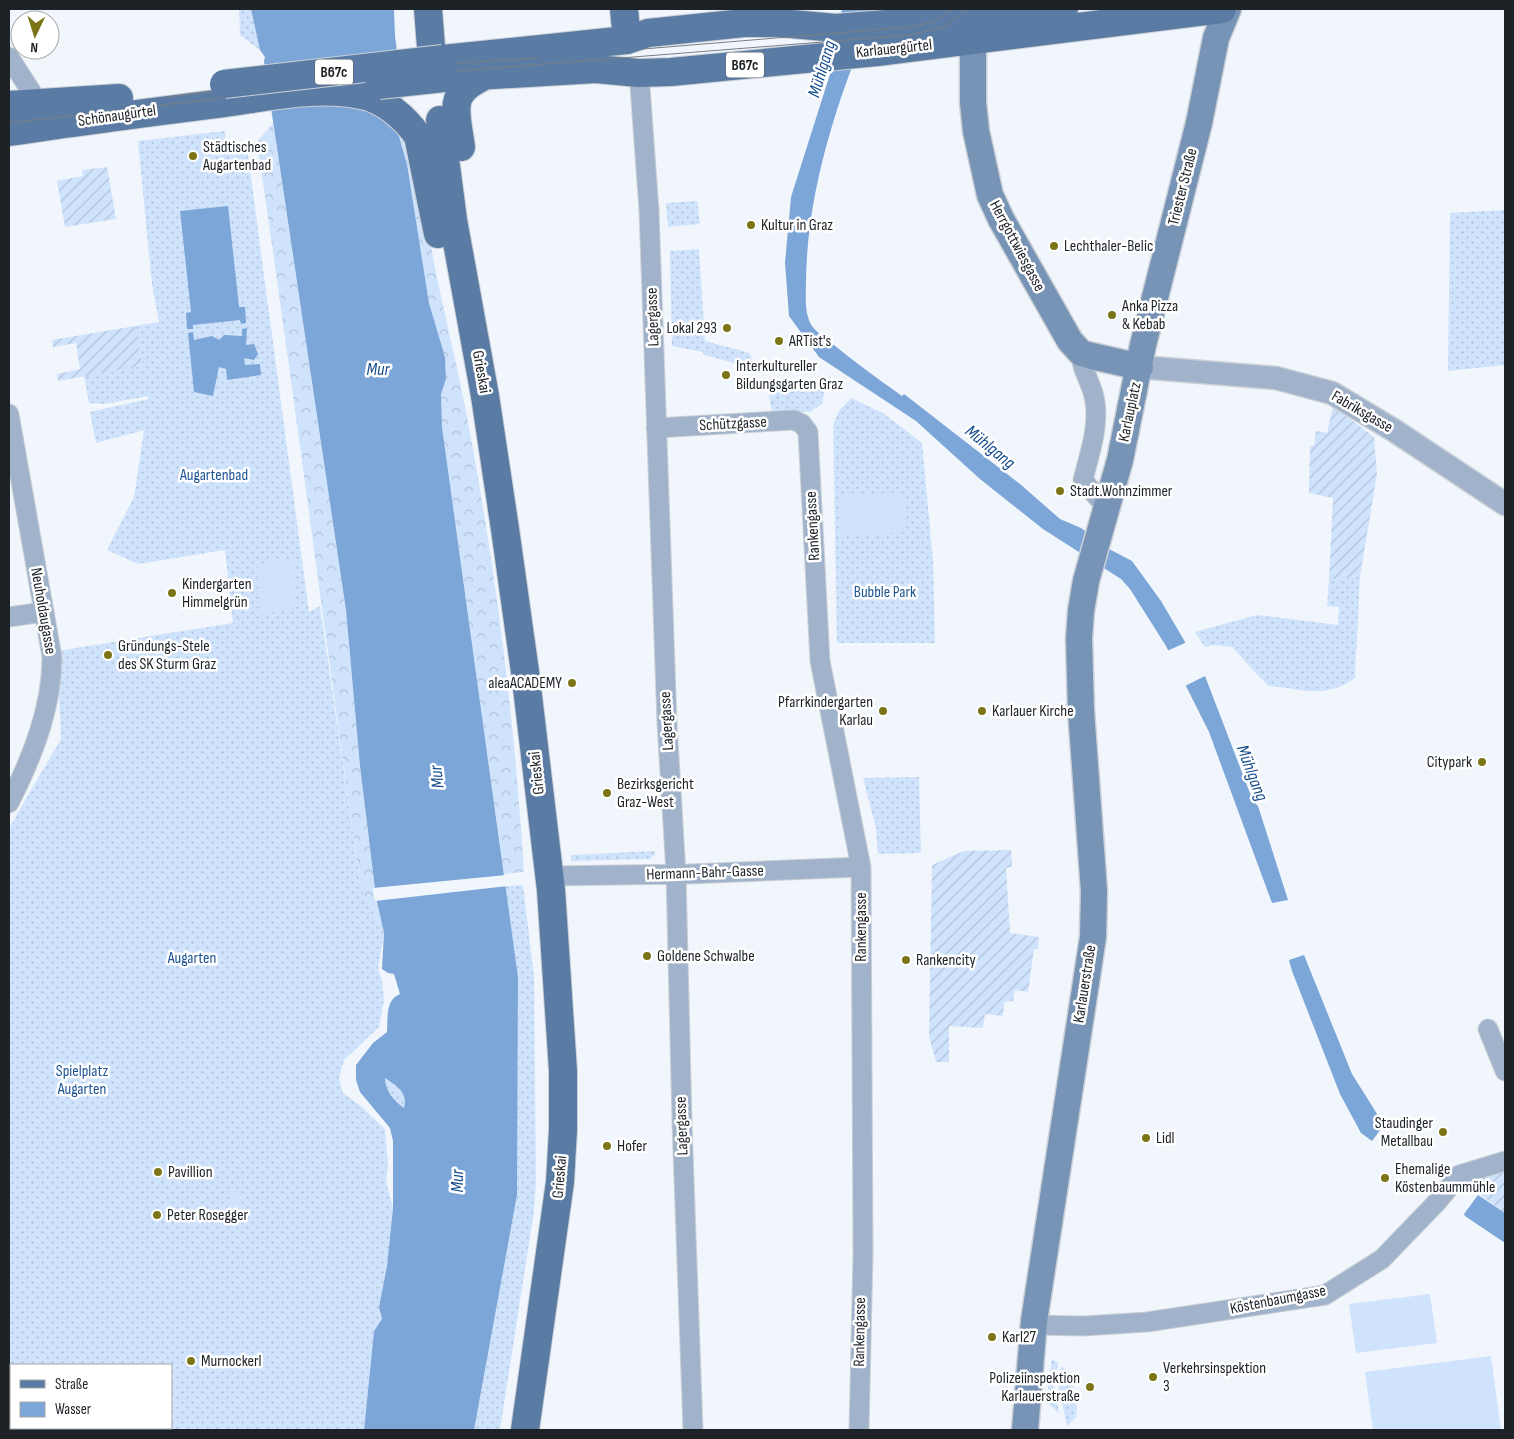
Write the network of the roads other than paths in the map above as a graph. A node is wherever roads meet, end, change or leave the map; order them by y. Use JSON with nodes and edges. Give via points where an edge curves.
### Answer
{"nodes":[{"id":1,"x":428,"y":9,"type":"edge"},
{"id":2,"x":624,"y":9,"type":"edge"},
{"id":3,"x":1064,"y":9,"type":"edge"},
{"id":4,"x":1222,"y":9,"type":"edge"},
{"id":5,"x":1228,"y":9,"type":"edge"},
{"id":6,"x":973,"y":23,"type":"edge"},
{"id":7,"x":627,"y":40,"type":"junction"},
{"id":8,"x":9,"y":57,"type":"edge"},
{"id":9,"x":639,"y":73,"type":"junction"},
{"id":10,"x":486,"y":74,"type":"junction"},
{"id":11,"x":439,"y":84,"type":"junction"},
{"id":12,"x":318,"y":92,"type":"junction"},
{"id":13,"x":225,"y":94,"type":"junction"},
{"id":14,"x":21,"y":105,"type":"edge"},
{"id":15,"x":9,"y":132,"type":"edge"},
{"id":16,"x":1081,"y":353,"type":"junction"},
{"id":17,"x":1140,"y":366,"type":"junction"},
{"id":18,"x":485,"y":396,"type":"junction"},
{"id":19,"x":9,"y":414,"type":"edge"},
{"id":20,"x":656,"y":428,"type":"junction"},
{"id":21,"x":806,"y":428,"type":"joint"},
{"id":22,"x":1108,"y":502,"type":"junction"},
{"id":23,"x":1505,"y":504,"type":"edge"},
{"id":24,"x":1098,"y":537,"type":"joint"},
{"id":25,"x":44,"y":612,"type":"junction"},
{"id":26,"x":9,"y":617,"type":"edge"},
{"id":27,"x":9,"y":803,"type":"edge"},
{"id":28,"x":861,"y":867,"type":"junction"},
{"id":29,"x":676,"y":874,"type":"junction"},
{"id":30,"x":549,"y":876,"type":"junction"},
{"id":31,"x":1488,"y":1029,"type":"dead end"},
{"id":32,"x":1505,"y":1071,"type":"edge"},
{"id":33,"x":1505,"y":1161,"type":"edge"},
{"id":34,"x":1034,"y":1325,"type":"junction"},
{"id":35,"x":525,"y":1430,"type":"edge"},
{"id":36,"x":694,"y":1430,"type":"edge"},
{"id":37,"x":859,"y":1430,"type":"edge"},
{"id":38,"x":1025,"y":1430,"type":"edge"}],
"edges":[{"from":1,"to":11,"type":"main road","name":"Grieskai"},
{"from":2,"to":7,"type":"main road"},
{"from":3,"to":6,"type":"main road","name":"Karlauergürtel","number":"B67c"},
{"from":4,"to":6,"type":"main road","name":"Karlauergürtel","number":"B67c"},
{"from":5,"to":17,"type":"main road","name":"Triester Straße","via":[[1216,38]]},
{"from":6,"to":7,"type":"main road","name":"Karlauergürtel","number":"B67c","via":[[836,28],[744,23],[648,33]]},
{"from":6,"to":9,"type":"main road","name":"Karlauergürtel","number":"B67c","via":[[864,52]]},
{"from":6,"to":16,"type":"main road","name":"Herrgottwiesgasse","via":[[973,102],[990,195],[1063,332]]},
{"from":7,"to":11,"type":"main road","name":"Karlauergürtel","number":"B67c"},
{"from":8,"to":14,"type":"street","via":[[34,96]]},
{"from":9,"to":10,"type":"main road","name":"Karlauergürtel","number":"B67c","via":[[596,69]]},
{"from":9,"to":20,"type":"street","name":"Lagergasse","via":[[649,210]]},
{"from":10,"to":11,"type":"main road","name":"Karlauergürtel","number":"B67c"},
{"from":10,"to":18,"type":"main road","via":[[469,83],[461,92],[456,107],[464,178],[490,333],[491,359]]},
{"from":11,"to":12,"type":"main road","number":"B67c","bridge":true},
{"from":11,"to":13,"type":"main road","number":"B67c","bridge":true},
{"from":11,"to":18,"type":"main road","name":"Grieskai","via":[[453,220]]},
{"from":12,"to":13,"type":"main road","number":"B67c"},
{"from":12,"to":18,"type":"main road","via":[[362,95],[395,112],[410,124],[418,136],[441,249],[472,372]]},
{"from":13,"to":14,"type":"main road","name":"Schönaugürtel","number":"B67c","via":[[150,94]]},
{"from":13,"to":15,"type":"main road","name":"Schönaugürtel","number":"B67c"},
{"from":16,"to":17,"type":"main road","name":"Karlauplatz"},
{"from":16,"to":22,"type":"street","name":"Karlauplatz","via":[[1081,364],[1095,401],[1092,443],[1083,480],[1098,498]]},
{"from":17,"to":22,"type":"main road","name":"Karlauplatz"},
{"from":17,"to":23,"type":"street","name":"Fabriksgasse","via":[[1276,378],[1332,393]]},
{"from":18,"to":30,"type":"main road","name":"Grieskai","via":[[525,670]]},
{"from":19,"to":25,"type":"street","name":"Neuholdaugasse"},
{"from":20,"to":21,"type":"street","name":"Schützgasse","via":[[794,420]]},
{"from":20,"to":29,"type":"street","name":"Lagergasse"},
{"from":21,"to":28,"type":"street","name":"Rankengasse","via":[[820,661]]},
{"from":22,"to":24,"type":"main road","name":"Karlauplatz"},
{"from":24,"to":34,"type":"main road","name":"Karlauerstraße","via":[[1081,611],[1079,638],[1083,750],[1094,891],[1093,936]]},
{"from":25,"to":26,"type":"street"},
{"from":25,"to":27,"type":"street","name":"Neuholdaugasse","via":[[52,672],[36,745]]},
{"from":28,"to":29,"type":"street","name":"Hermann-Bahr-Gasse"},
{"from":28,"to":37,"type":"street","name":"Rankengasse"},
{"from":29,"to":30,"type":"street","name":"Hermann-Bahr-Gasse"},
{"from":29,"to":36,"type":"street","name":"Lagergasse"},
{"from":30,"to":35,"type":"main road","name":"Grieskai","via":[[563,1130],[560,1182]]},
{"from":31,"to":32,"type":"street"},
{"from":33,"to":34,"type":"street","name":"Köstenbaumgasse","via":[[1459,1175],[1382,1259],[1325,1295],[1147,1322]]},
{"from":34,"to":38,"type":"main road","name":"Karlauerstraße"}]}
